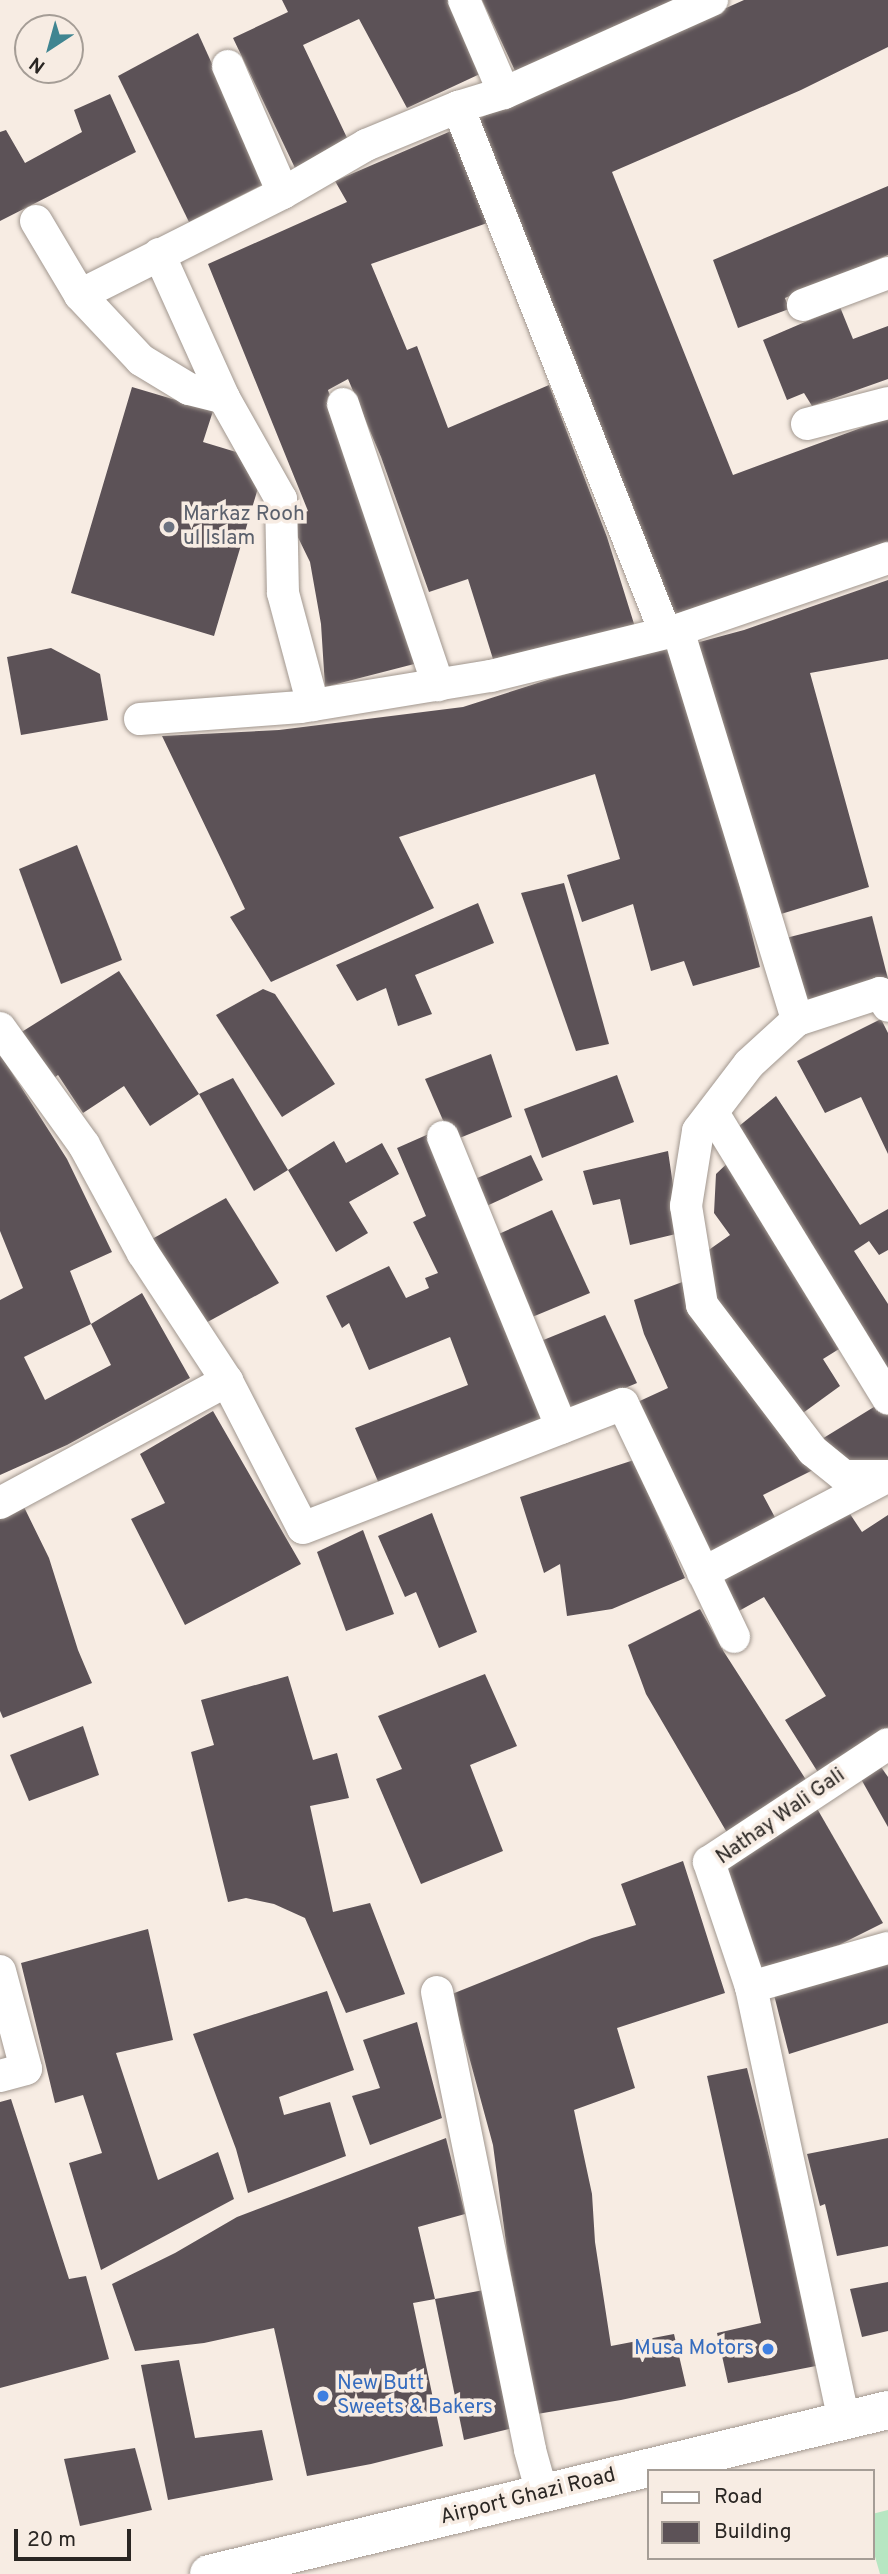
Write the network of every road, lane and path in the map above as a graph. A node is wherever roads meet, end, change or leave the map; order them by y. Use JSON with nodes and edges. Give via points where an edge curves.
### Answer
{"nodes":[{"id":1,"x":464,"y":0,"type":"edge"},
{"id":2,"x":712,"y":0,"type":"edge"},
{"id":3,"x":228,"y":66,"type":"dead end"},
{"id":4,"x":504,"y":93,"type":"junction"},
{"id":5,"x":458,"y":107,"type":"junction"},
{"id":6,"x":283,"y":193,"type":"junction"},
{"id":7,"x":36,"y":221,"type":"dead end"},
{"id":8,"x":159,"y":254,"type":"junction"},
{"id":9,"x":888,"y":273,"type":"edge"},
{"id":10,"x":80,"y":295,"type":"junction"},
{"id":11,"x":803,"y":305,"type":"dead end"},
{"id":12,"x":224,"y":398,"type":"junction"},
{"id":13,"x":888,"y":403,"type":"edge"},
{"id":14,"x":343,"y":404,"type":"dead end"},
{"id":15,"x":807,"y":424,"type":"dead end"},
{"id":16,"x":888,"y":558,"type":"edge"},
{"id":17,"x":672,"y":631,"type":"junction"},
{"id":18,"x":438,"y":685,"type":"junction"},
{"id":19,"x":313,"y":705,"type":"junction"},
{"id":20,"x":140,"y":719,"type":"dead end"},
{"id":21,"x":888,"y":1006,"type":"edge"},
{"id":22,"x":797,"y":1020,"type":"junction"},
{"id":23,"x":0,"y":1028,"type":"edge"},
{"id":24,"x":713,"y":1112,"type":"junction"},
{"id":25,"x":443,"y":1138,"type":"dead end"},
{"id":26,"x":227,"y":1381,"type":"junction"},
{"id":27,"x":888,"y":1399,"type":"edge"},
{"id":28,"x":562,"y":1428,"type":"junction"},
{"id":29,"x":886,"y":1477,"type":"edge"},
{"id":30,"x":0,"y":1503,"type":"edge"},
{"id":31,"x":703,"y":1573,"type":"junction"},
{"id":32,"x":734,"y":1637,"type":"dead end"},
{"id":33,"x":888,"y":1744,"type":"edge"},
{"id":34,"x":888,"y":1948,"type":"edge"},
{"id":35,"x":0,"y":1970,"type":"edge"},
{"id":36,"x":751,"y":1987,"type":"junction"},
{"id":37,"x":437,"y":1992,"type":"dead end"},
{"id":38,"x":0,"y":2076,"type":"edge"},
{"id":39,"x":888,"y":2410,"type":"edge"},
{"id":40,"x":844,"y":2421,"type":"junction"},
{"id":41,"x":542,"y":2493,"type":"junction"},
{"id":42,"x":209,"y":2574,"type":"edge"}],
"edges":[{"from":1,"to":4,"type":"street"},
{"from":2,"to":4,"type":"street"},
{"from":3,"to":6,"type":"street"},
{"from":4,"to":5,"type":"street"},
{"from":5,"to":6,"type":"street","via":[[366,145]]},
{"from":5,"to":17,"type":"street"},
{"from":6,"to":8,"type":"street"},
{"from":7,"to":10,"type":"street"},
{"from":8,"to":10,"type":"street"},
{"from":8,"to":12,"type":"street"},
{"from":9,"to":11,"type":"street"},
{"from":10,"to":12,"type":"street","via":[[141,360],[189,389]]},
{"from":12,"to":19,"type":"street","via":[[281,499],[284,593]]},
{"from":13,"to":15,"type":"street"},
{"from":14,"to":18,"type":"street"},
{"from":16,"to":17,"type":"street"},
{"from":17,"to":18,"type":"street"},
{"from":17,"to":22,"type":"street"},
{"from":18,"to":19,"type":"street"},
{"from":19,"to":20,"type":"street"},
{"from":21,"to":22,"type":"street","via":[[880,993]]},
{"from":22,"to":24,"type":"street","via":[[749,1065]]},
{"from":23,"to":26,"type":"street","via":[[84,1145],[143,1253]]},
{"from":24,"to":27,"type":"street"},
{"from":24,"to":29,"type":"street","via":[[698,1131],[686,1206],[702,1305],[813,1451],[844,1476]]},
{"from":25,"to":28,"type":"street"},
{"from":26,"to":28,"type":"street","via":[[303,1528]]},
{"from":26,"to":30,"type":"street"},
{"from":28,"to":31,"type":"street","via":[[623,1404]]},
{"from":29,"to":31,"type":"street"},
{"from":31,"to":32,"type":"street"},
{"from":33,"to":36,"type":"street","name":"Nathay Wali Gali","via":[[709,1862]]},
{"from":34,"to":36,"type":"street"},
{"from":35,"to":38,"type":"street","via":[[26,2068]]},
{"from":36,"to":40,"type":"street"},
{"from":37,"to":41,"type":"street"},
{"from":39,"to":40,"type":"main road","name":"Airport Ghazi Road"},
{"from":40,"to":41,"type":"main road","name":"Airport Ghazi Road"},
{"from":41,"to":42,"type":"main road","name":"Airport Ghazi Road"}]}
